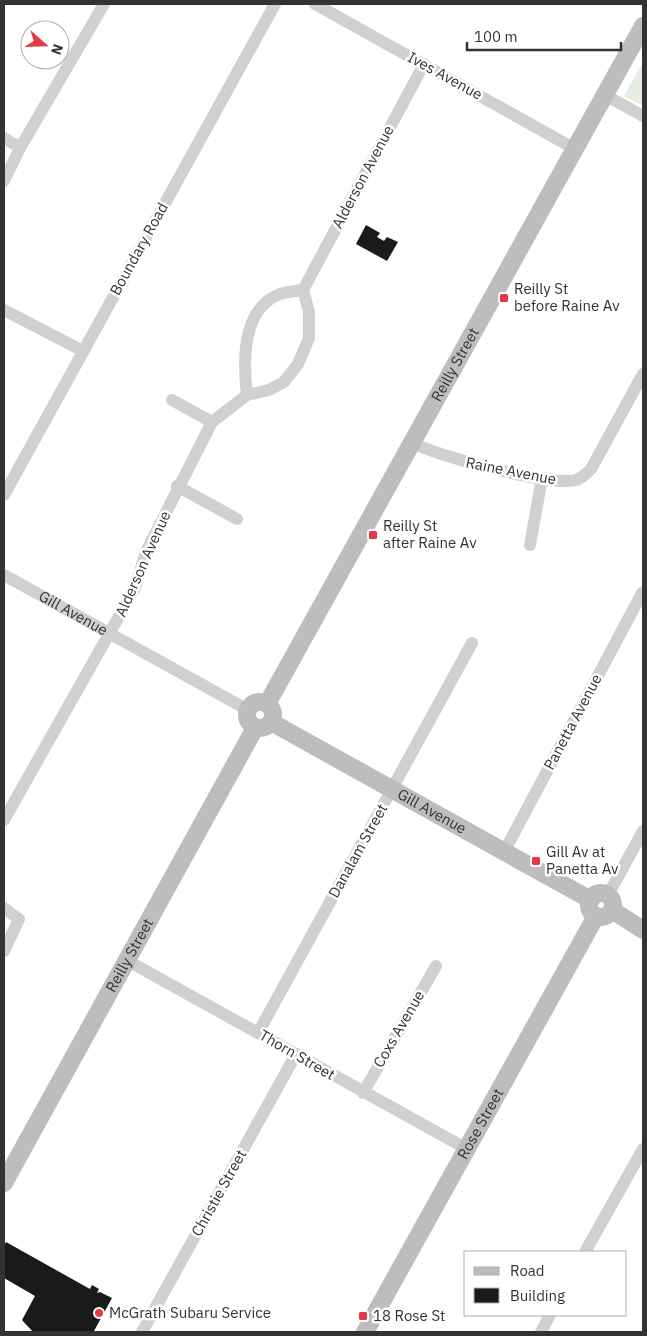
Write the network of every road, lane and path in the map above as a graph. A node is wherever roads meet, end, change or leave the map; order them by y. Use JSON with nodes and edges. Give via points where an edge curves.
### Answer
{"nodes":[{"id":1,"x":104,"y":4,"type":"edge"},
{"id":2,"x":275,"y":4,"type":"edge"},
{"id":3,"x":315,"y":4,"type":"edge"},
{"id":4,"x":643,"y":26,"type":"edge"},
{"id":5,"x":424,"y":64,"type":"junction"},
{"id":6,"x":605,"y":95,"type":"junction"},
{"id":7,"x":643,"y":116,"type":"edge"},
{"id":8,"x":4,"y":138,"type":"edge"},
{"id":9,"x":20,"y":148,"type":"junction"},
{"id":10,"x":575,"y":149,"type":"junction"},
{"id":11,"x":4,"y":181,"type":"edge"},
{"id":12,"x":303,"y":290,"type":"junction"},
{"id":13,"x":4,"y":310,"type":"edge"},
{"id":14,"x":83,"y":351,"type":"junction"},
{"id":15,"x":643,"y":374,"type":"edge"},
{"id":16,"x":247,"y":396,"type":"junction"},
{"id":17,"x":172,"y":400,"type":"dead end"},
{"id":18,"x":212,"y":422,"type":"junction"},
{"id":19,"x":412,"y":443,"type":"junction"},
{"id":20,"x":542,"y":478,"type":"junction"},
{"id":21,"x":177,"y":486,"type":"junction"},
{"id":22,"x":4,"y":495,"type":"edge"},
{"id":23,"x":237,"y":519,"type":"dead end"},
{"id":24,"x":530,"y":545,"type":"dead end"},
{"id":25,"x":4,"y":575,"type":"edge"},
{"id":26,"x":642,"y":594,"type":"dead end"},
{"id":27,"x":110,"y":634,"type":"junction"},
{"id":28,"x":472,"y":643,"type":"dead end"},
{"id":29,"x":267,"y":704,"type":"junction"},
{"id":30,"x":248,"y":710,"type":"junction"},
{"id":31,"x":271,"y":722,"type":"junction"},
{"id":32,"x":255,"y":728,"type":"junction"},
{"id":33,"x":392,"y":789,"type":"junction"},
{"id":34,"x":4,"y":820,"type":"edge"},
{"id":35,"x":643,"y":831,"type":"edge"},
{"id":36,"x":504,"y":852,"type":"junction"},
{"id":37,"x":602,"y":905,"type":"junction"},
{"id":38,"x":4,"y":908,"type":"edge"},
{"id":39,"x":643,"y":930,"type":"edge"},
{"id":40,"x":4,"y":951,"type":"edge"},
{"id":41,"x":128,"y":961,"type":"junction"},
{"id":42,"x":436,"y":966,"type":"dead end"},
{"id":43,"x":258,"y":1033,"type":"junction"},
{"id":44,"x":296,"y":1054,"type":"junction"},
{"id":45,"x":363,"y":1093,"type":"junction"},
{"id":46,"x":467,"y":1149,"type":"junction"},
{"id":47,"x":643,"y":1149,"type":"edge"},
{"id":48,"x":4,"y":1183,"type":"edge"},
{"id":49,"x":586,"y":1251,"type":"edge"},
{"id":50,"x":549,"y":1316,"type":"edge"},
{"id":51,"x":142,"y":1332,"type":"edge"},
{"id":52,"x":365,"y":1332,"type":"edge"},
{"id":53,"x":541,"y":1332,"type":"edge"}],
"edges":[{"from":1,"to":9,"type":"street"},
{"from":2,"to":14,"type":"street","name":"Boundary Road"},
{"from":3,"to":5,"type":"street","name":"Ives Avenue"},
{"from":4,"to":6,"type":"main road","name":"Reilly Street"},
{"from":5,"to":10,"type":"street","name":"Ives Avenue"},
{"from":5,"to":12,"type":"street","name":"Alderson Avenue"},
{"from":6,"to":7,"type":"street"},
{"from":6,"to":10,"type":"main road","name":"Reilly Street"},
{"from":8,"to":9,"type":"street"},
{"from":9,"to":11,"type":"street"},
{"from":10,"to":19,"type":"main road","name":"Reilly Street"},
{"from":12,"to":16,"type":"street","via":[[279,295],[262,307],[255,319],[247,337],[244,358]]},
{"from":12,"to":16,"type":"street","name":"Alderson Avenue","via":[[309,312],[310,338],[298,364],[284,382],[270,390]]},
{"from":13,"to":14,"type":"street"},
{"from":14,"to":22,"type":"street","name":"Boundary Road"},
{"from":15,"to":20,"type":"street","name":"Raine Avenue","via":[[591,469],[578,480],[566,482]]},
{"from":16,"to":18,"type":"street","name":"Alderson Avenue"},
{"from":17,"to":18,"type":"street"},
{"from":18,"to":21,"type":"street","name":"Alderson Avenue"},
{"from":19,"to":20,"type":"street","name":"Raine Avenue","via":[[451,459]]},
{"from":19,"to":29,"type":"main road","name":"Reilly Street"},
{"from":20,"to":24,"type":"street"},
{"from":21,"to":23,"type":"street"},
{"from":21,"to":27,"type":"street","name":"Alderson Avenue","via":[[146,552],[135,588]]},
{"from":25,"to":27,"type":"street","name":"Gill Avenue"},
{"from":26,"to":36,"type":"street","name":"Panetta Avenue"},
{"from":27,"to":30,"type":"street","name":"Gill Avenue"},
{"from":27,"to":34,"type":"street","name":"Alderson Avenue"},
{"from":28,"to":33,"type":"street","name":"Danalam Street"},
{"from":29,"to":30,"type":"main road","via":[[254,703]]},
{"from":29,"to":31,"type":"main road","via":[[272,710]]},
{"from":30,"to":32,"type":"main road","via":[[247,718]]},
{"from":31,"to":32,"type":"main road","via":[[266,728]]},
{"from":31,"to":33,"type":"main road","name":"Gill Avenue"},
{"from":32,"to":41,"type":"main road","name":"Reilly Street"},
{"from":33,"to":36,"type":"main road","name":"Gill Avenue"},
{"from":33,"to":43,"type":"street","name":"Danalam Street"},
{"from":35,"to":37,"type":"street","name":"Rose Street"},
{"from":36,"to":37,"type":"main road","name":"Gill Avenue"},
{"from":37,"to":39,"type":"main road","name":"Gill Avenue"},
{"from":37,"to":46,"type":"main road","name":"Rose Street"},
{"from":38,"to":40,"type":"street","via":[[19,919]]},
{"from":41,"to":43,"type":"street","name":"Thorn Street"},
{"from":41,"to":48,"type":"main road","name":"Reilly Street"},
{"from":42,"to":45,"type":"street","name":"Coxs Avenue"},
{"from":43,"to":44,"type":"street","name":"Thorn Street"},
{"from":44,"to":45,"type":"street","name":"Thorn Street"},
{"from":44,"to":51,"type":"street","name":"Christie Street"},
{"from":45,"to":46,"type":"street","name":"Thorn Street"},
{"from":46,"to":52,"type":"main road","name":"Rose Street"},
{"from":47,"to":49,"type":"street"},
{"from":50,"to":53,"type":"street"}]}
